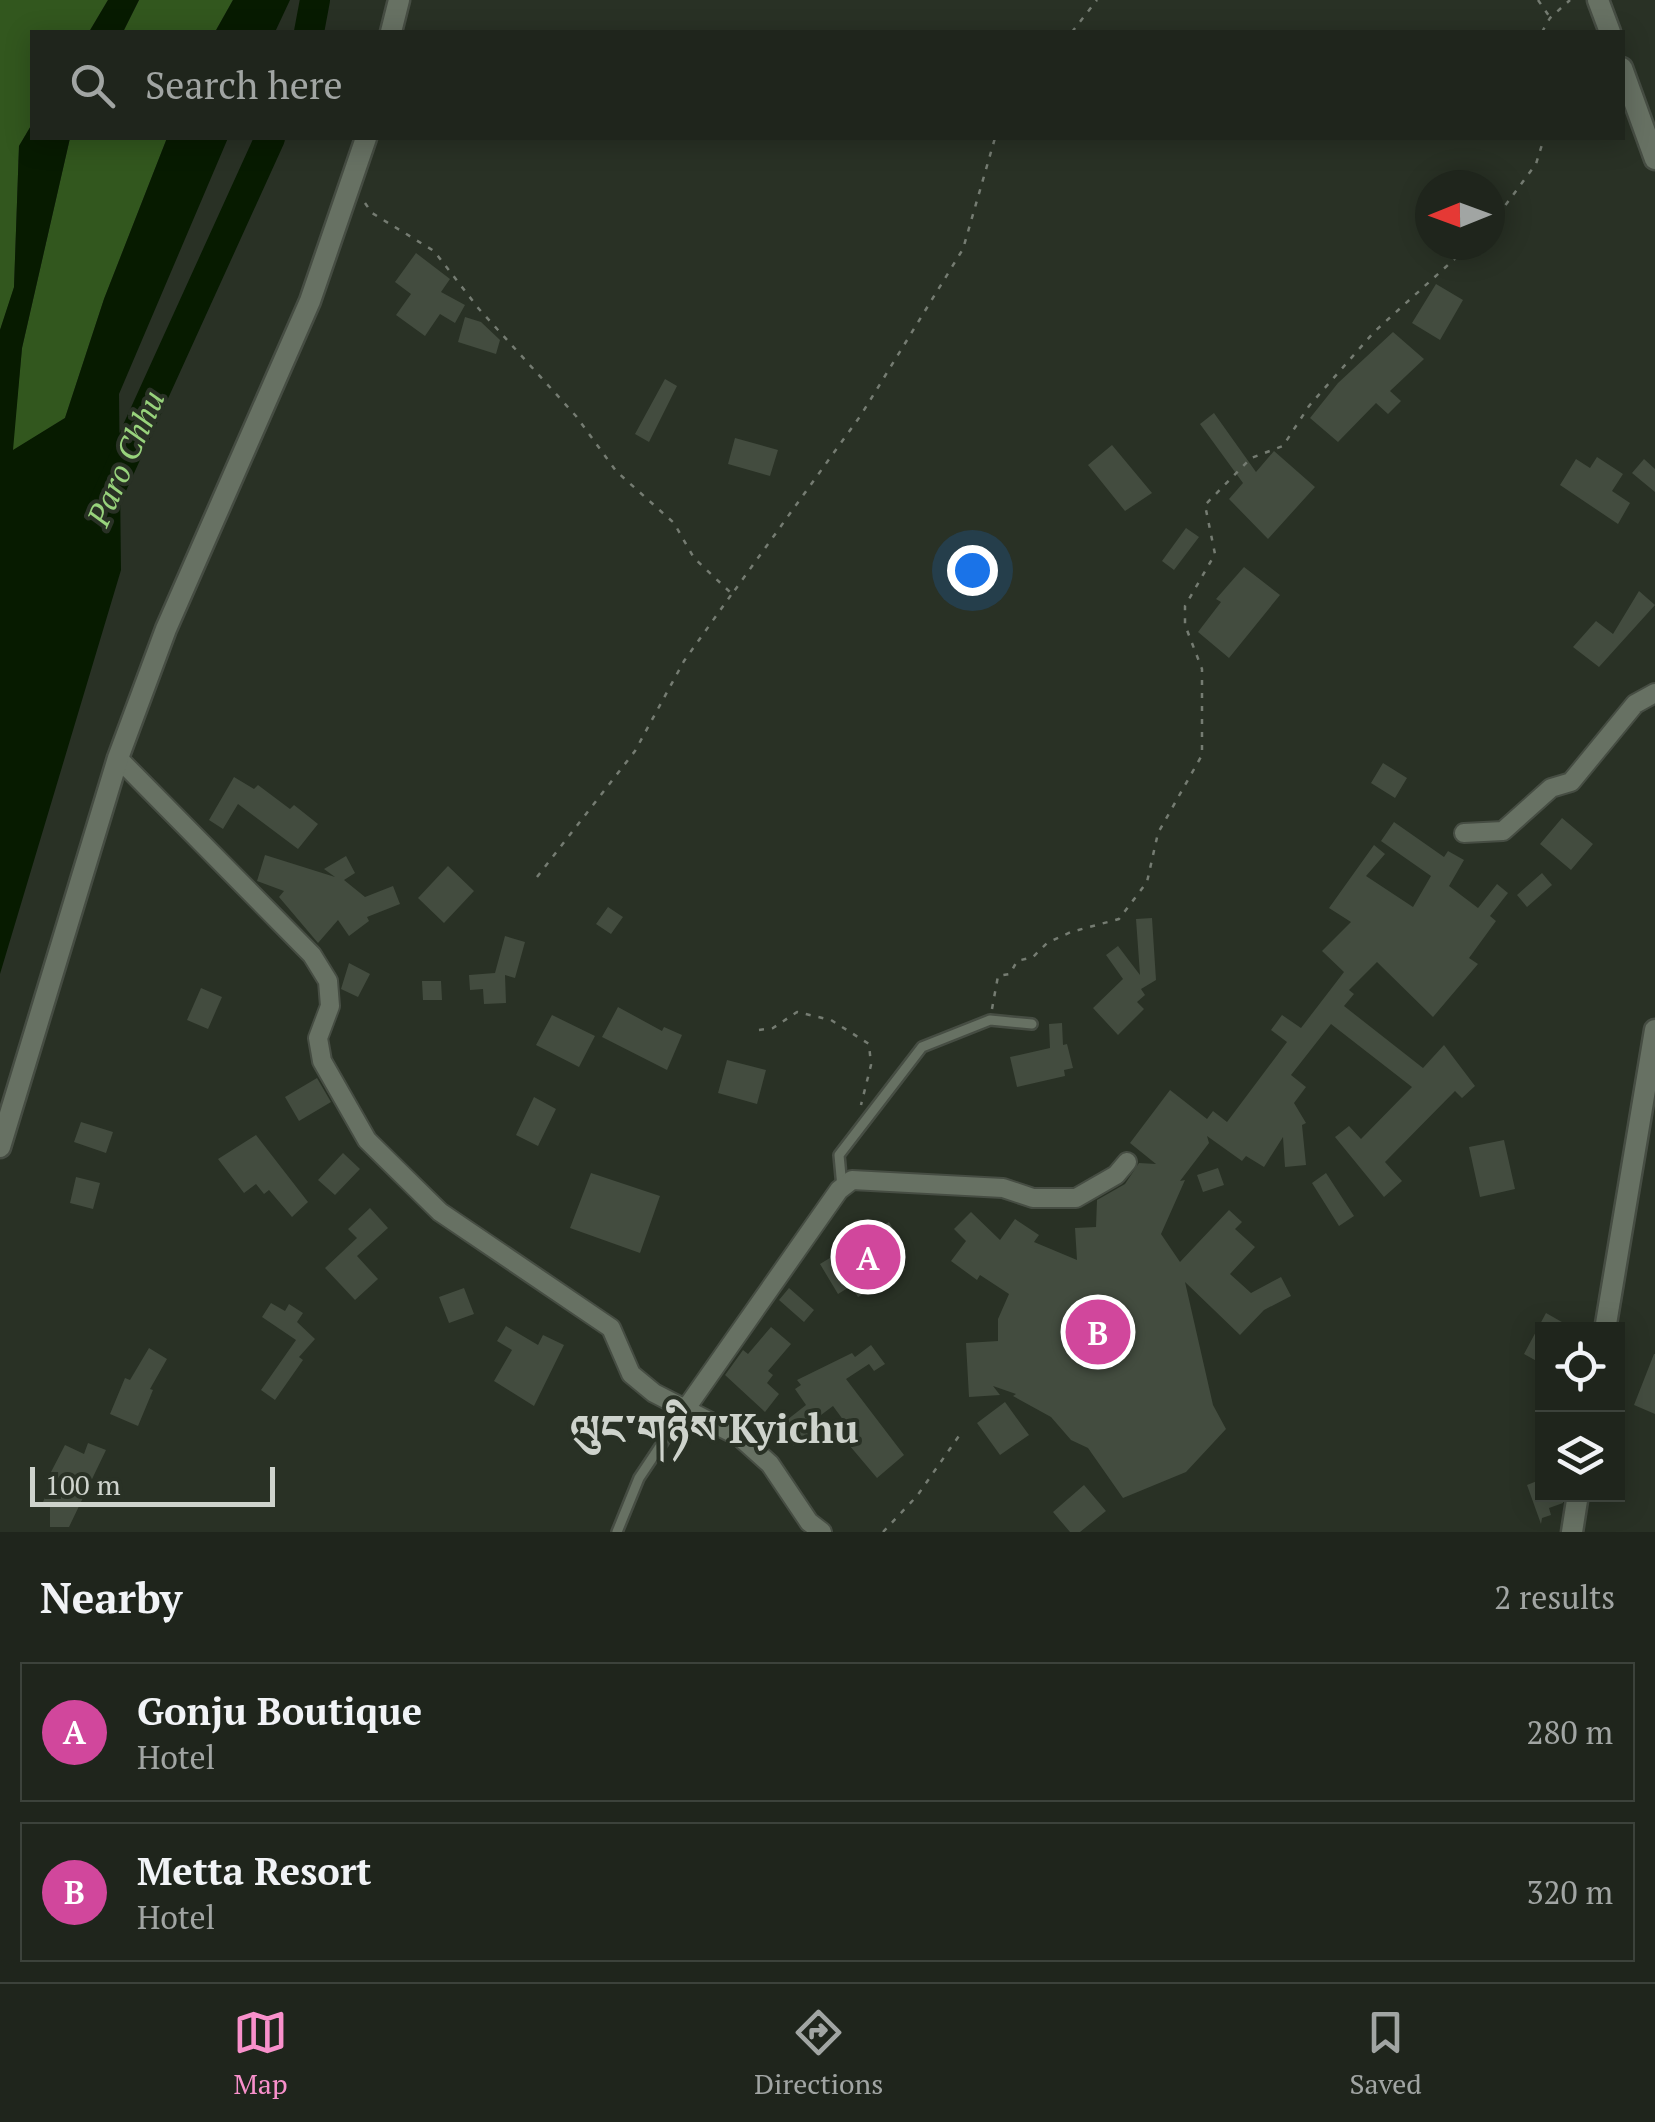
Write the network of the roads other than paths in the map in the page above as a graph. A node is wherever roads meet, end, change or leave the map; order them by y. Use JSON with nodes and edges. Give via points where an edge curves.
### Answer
{"nodes":[{"id":1,"x":399,"y":0,"type":"edge"},
{"id":2,"x":1598,"y":0,"type":"edge"},
{"id":3,"x":392,"y":30,"type":"edge"},
{"id":4,"x":1609,"y":30,"type":"edge"},
{"id":5,"x":1625,"y":76,"type":"edge"},
{"id":6,"x":365,"y":140,"type":"edge"},
{"id":7,"x":1655,"y":159,"type":"edge"},
{"id":8,"x":1655,"y":693,"type":"edge"},
{"id":9,"x":118,"y":758,"type":"junction"},
{"id":10,"x":1464,"y":833,"type":"dead end"},
{"id":11,"x":1032,"y":1024,"type":"dead end"},
{"id":12,"x":1655,"y":1030,"type":"edge"},
{"id":13,"x":0,"y":1147,"type":"edge"},
{"id":14,"x":1128,"y":1162,"type":"dead end"},
{"id":15,"x":842,"y":1187,"type":"junction"},
{"id":16,"x":1606,"y":1322,"type":"edge"},
{"id":17,"x":687,"y":1407,"type":"junction"},
{"id":18,"x":1577,"y":1502,"type":"edge"},
{"id":19,"x":809,"y":1529,"type":"edge"},
{"id":20,"x":617,"y":1532,"type":"edge"},
{"id":21,"x":1572,"y":1532,"type":"edge"}],
"edges":[{"from":1,"to":3,"type":"street"},
{"from":2,"to":4,"type":"street"},
{"from":5,"to":7,"type":"street"},
{"from":6,"to":9,"type":"street","via":[[310,301],[166,629]]},
{"from":8,"to":10,"type":"street","via":[[1635,704],[1571,782],[1551,788],[1503,832]]},
{"from":9,"to":13,"type":"street"},
{"from":9,"to":17,"type":"street","via":[[312,955],[328,981],[330,1006],[318,1038],[322,1060],[367,1140],[440,1212],[611,1328],[631,1374]]},
{"from":11,"to":15,"type":"lane","via":[[990,1020],[922,1047],[839,1155]]},
{"from":12,"to":16,"type":"street"},
{"from":14,"to":15,"type":"street","via":[[1076,1198],[918,1182],[852,1180]]},
{"from":15,"to":17,"type":"street"},
{"from":17,"to":19,"type":"street","via":[[740,1437],[770,1464]]},
{"from":17,"to":20,"type":"lane","via":[[638,1478]]},
{"from":18,"to":21,"type":"street"}]}
